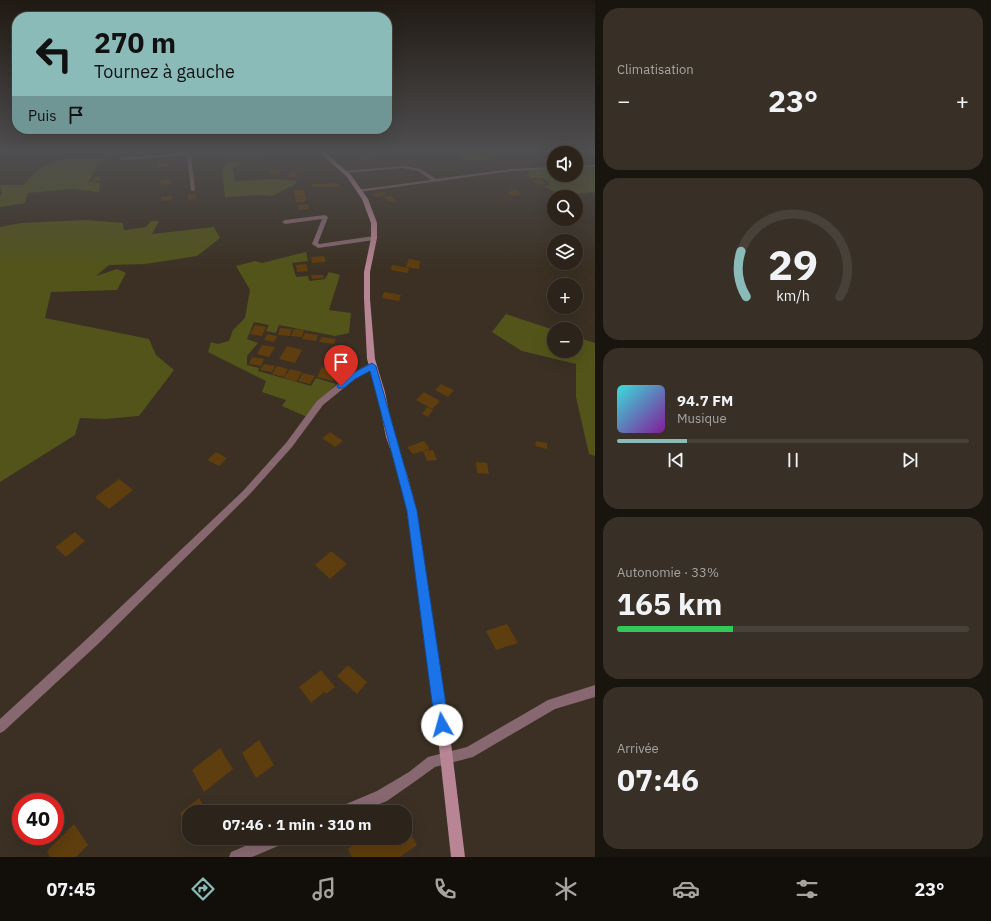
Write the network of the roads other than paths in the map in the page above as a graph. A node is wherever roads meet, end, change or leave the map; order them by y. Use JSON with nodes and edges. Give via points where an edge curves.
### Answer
{"nodes":[{"id":1,"x":367,"y":190,"type":"edge"},
{"id":2,"x":359,"y":191,"type":"joint"},
{"id":3,"x":285,"y":222,"type":"dead end"},
{"id":4,"x":374,"y":238,"type":"junction"},
{"id":5,"x":372,"y":366,"type":"junction"},
{"id":6,"x":595,"y":691,"type":"edge"},
{"id":7,"x":0,"y":727,"type":"edge"},
{"id":8,"x":445,"y":757,"type":"junction"},
{"id":9,"x":361,"y":805,"type":"edge"},
{"id":10,"x":264,"y":845,"type":"edge"},
{"id":11,"x":236,"y":857,"type":"edge"},
{"id":12,"x":458,"y":857,"type":"edge"}],
"edges":[{"from":1,"to":2,"type":"street"},
{"from":2,"to":4,"type":"street","via":[[374,223]]},
{"from":3,"to":4,"type":"street","via":[[325,217],[315,244],[318,246]]},
{"from":4,"to":5,"type":"street","via":[[367,272]]},
{"from":5,"to":7,"type":"street","via":[[352,377],[320,403],[289,446],[246,493]]},
{"from":5,"to":8,"type":"street","via":[[412,511],[441,710]]},
{"from":6,"to":8,"type":"street","via":[[552,704],[469,753]]},
{"from":8,"to":9,"type":"street","via":[[432,761],[382,796]]},
{"from":8,"to":12,"type":"street"},
{"from":10,"to":11,"type":"street"}]}
